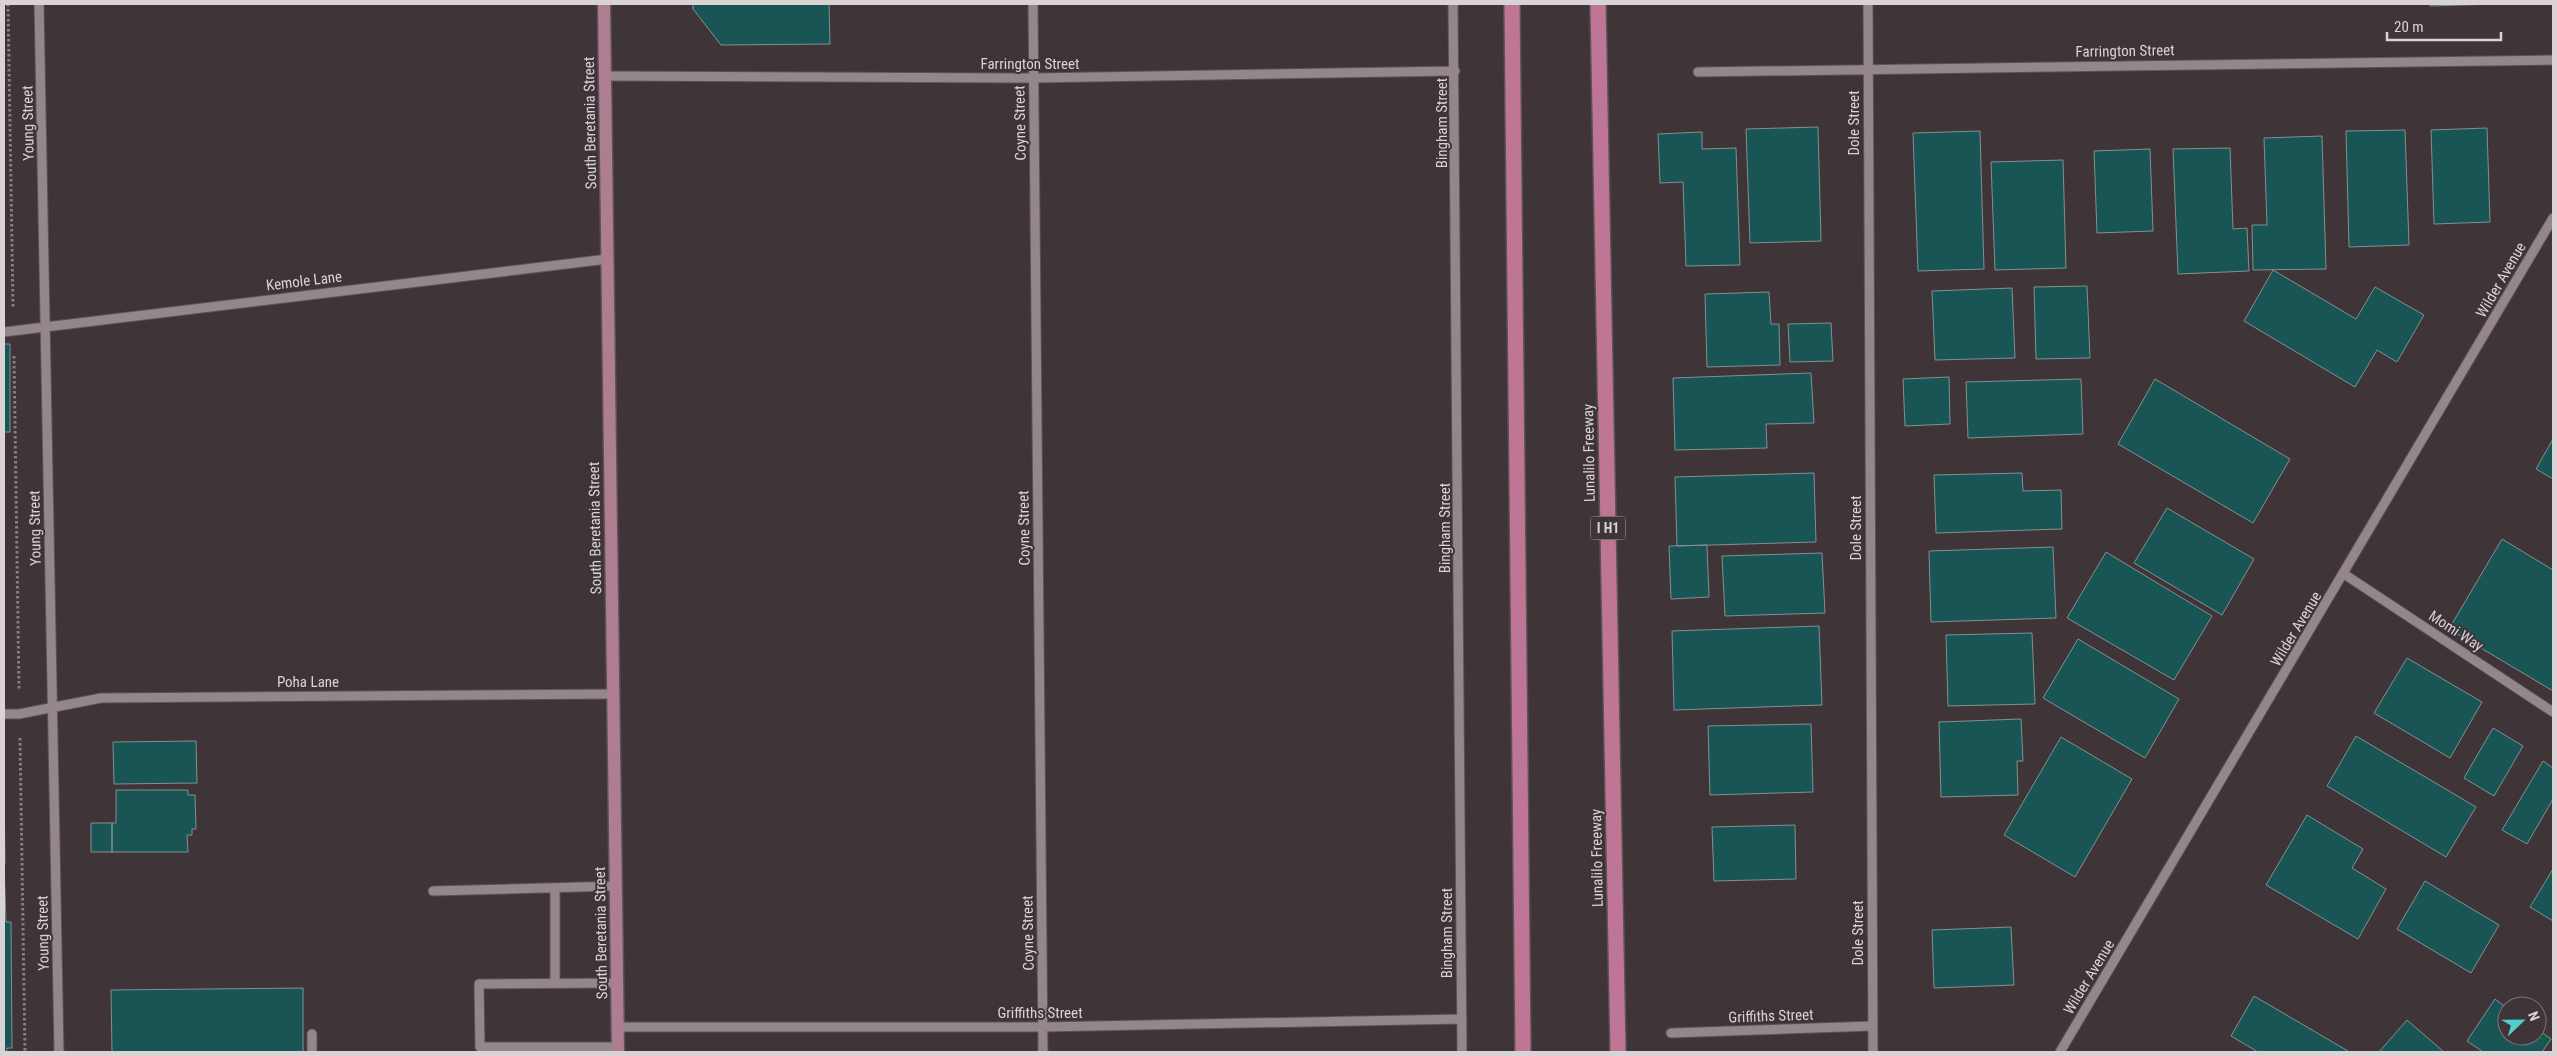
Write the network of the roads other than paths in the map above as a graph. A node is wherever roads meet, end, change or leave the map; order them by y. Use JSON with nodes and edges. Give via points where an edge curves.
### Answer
{"nodes":[{"id":1,"x":39,"y":4,"type":"edge"},
{"id":2,"x":604,"y":4,"type":"edge"},
{"id":3,"x":1033,"y":4,"type":"edge"},
{"id":4,"x":1453,"y":4,"type":"edge"},
{"id":5,"x":1512,"y":4,"type":"edge"},
{"id":6,"x":1598,"y":4,"type":"edge"},
{"id":7,"x":1868,"y":4,"type":"edge"},
{"id":8,"x":2553,"y":60,"type":"edge"},
{"id":9,"x":1867,"y":68,"type":"junction"},
{"id":10,"x":1455,"y":71,"type":"junction"},
{"id":11,"x":1698,"y":72,"type":"dead end"},
{"id":12,"x":606,"y":76,"type":"junction"},
{"id":13,"x":1034,"y":78,"type":"junction"},
{"id":14,"x":2553,"y":218,"type":"edge"},
{"id":15,"x":608,"y":259,"type":"junction"},
{"id":16,"x":45,"y":326,"type":"junction"},
{"id":17,"x":4,"y":332,"type":"edge"},
{"id":18,"x":2344,"y":574,"type":"junction"},
{"id":19,"x":614,"y":694,"type":"junction"},
{"id":20,"x":52,"y":707,"type":"junction"},
{"id":21,"x":2553,"y":712,"type":"edge"},
{"id":22,"x":4,"y":714,"type":"edge"},
{"id":23,"x":616,"y":886,"type":"junction"},
{"id":24,"x":555,"y":888,"type":"junction"},
{"id":25,"x":433,"y":891,"type":"dead end"},
{"id":26,"x":617,"y":982,"type":"junction"},
{"id":27,"x":555,"y":983,"type":"junction"},
{"id":28,"x":1462,"y":1019,"type":"junction"},
{"id":29,"x":1872,"y":1026,"type":"junction"},
{"id":30,"x":618,"y":1027,"type":"junction"},
{"id":31,"x":1042,"y":1027,"type":"junction"},
{"id":32,"x":1671,"y":1033,"type":"dead end"},
{"id":33,"x":312,"y":1034,"type":"dead end"},
{"id":34,"x":497,"y":1050,"type":"edge"},
{"id":35,"x":618,"y":1050,"type":"edge"},
{"id":36,"x":59,"y":1052,"type":"edge"},
{"id":37,"x":312,"y":1052,"type":"edge"},
{"id":38,"x":1042,"y":1052,"type":"edge"},
{"id":39,"x":1462,"y":1052,"type":"edge"},
{"id":40,"x":1522,"y":1052,"type":"edge"},
{"id":41,"x":1618,"y":1052,"type":"edge"},
{"id":42,"x":1873,"y":1052,"type":"edge"},
{"id":43,"x":2060,"y":1052,"type":"edge"}],
"edges":[{"from":1,"to":16,"type":"street","name":"Young Street"},
{"from":2,"to":12,"type":"main road","name":"South Beretania Street"},
{"from":3,"to":13,"type":"street","name":"Coyne Street"},
{"from":4,"to":10,"type":"street","name":"Bingham Street"},
{"from":5,"to":40,"type":"highway"},
{"from":6,"to":41,"type":"highway","name":"Lunalilo Freeway","number":"I H1"},
{"from":7,"to":9,"type":"street","name":"Dole Street"},
{"from":8,"to":9,"type":"street","name":"Farrington Street"},
{"from":9,"to":11,"type":"street","name":"Farrington Street"},
{"from":9,"to":29,"type":"street","name":"Dole Street"},
{"from":10,"to":13,"type":"street","name":"Farrington Street"},
{"from":10,"to":28,"type":"street","name":"Bingham Street"},
{"from":12,"to":13,"type":"street","name":"Farrington Street"},
{"from":12,"to":15,"type":"main road","name":"South Beretania Street"},
{"from":13,"to":31,"type":"street","name":"Coyne Street"},
{"from":14,"to":18,"type":"street","name":"Wilder Avenue"},
{"from":15,"to":16,"type":"street","name":"Kemole Lane"},
{"from":15,"to":19,"type":"main road","name":"South Beretania Street"},
{"from":16,"to":17,"type":"street","name":"Kemole Lane"},
{"from":16,"to":20,"type":"street","name":"Young Street"},
{"from":18,"to":21,"type":"street","name":"Momi Way"},
{"from":18,"to":43,"type":"street","name":"Wilder Avenue"},
{"from":19,"to":20,"type":"street","name":"Poha Lane","via":[[101,698]]},
{"from":19,"to":23,"type":"main road","name":"South Beretania Street"},
{"from":20,"to":22,"type":"street","name":"Poha Lane"},
{"from":20,"to":36,"type":"street","name":"Young Street"},
{"from":23,"to":24,"type":"street"},
{"from":23,"to":26,"type":"main road","name":"South Beretania Street"},
{"from":24,"to":25,"type":"street"},
{"from":24,"to":27,"type":"street"},
{"from":26,"to":27,"type":"street"},
{"from":26,"to":30,"type":"main road","name":"South Beretania Street"},
{"from":27,"to":34,"type":"street","via":[[479,984],[480,1047]]},
{"from":28,"to":31,"type":"street","name":"Griffiths Street"},
{"from":28,"to":39,"type":"street","name":"Bingham Street"},
{"from":29,"to":32,"type":"street","name":"Griffiths Street"},
{"from":29,"to":42,"type":"street","name":"Dole Street"},
{"from":30,"to":31,"type":"street","name":"Griffiths Street"},
{"from":30,"to":35,"type":"main road","name":"South Beretania Street"},
{"from":31,"to":38,"type":"street","name":"Coyne Street"},
{"from":33,"to":37,"type":"street"},
{"from":34,"to":35,"type":"street"}]}
